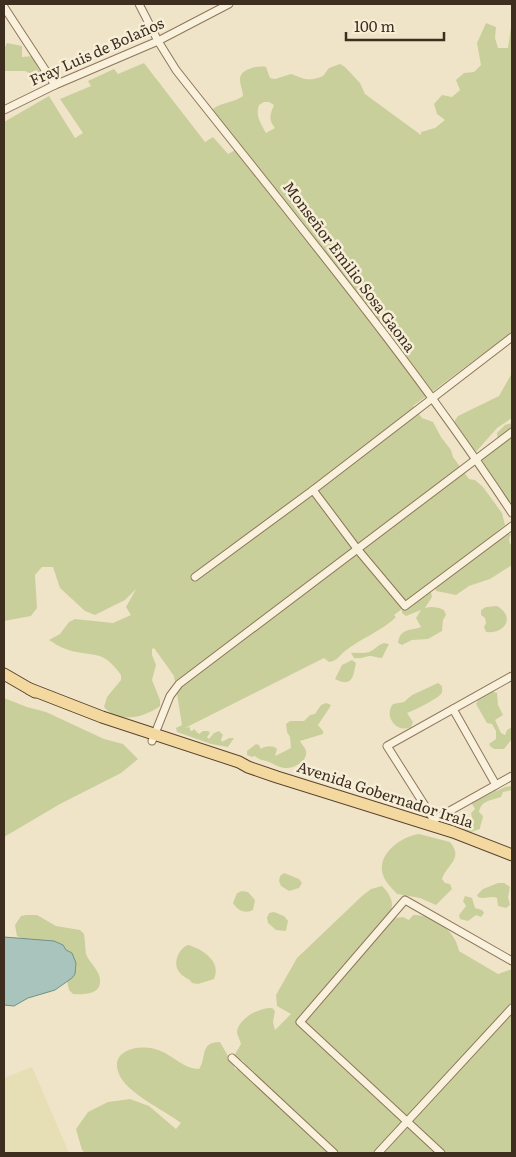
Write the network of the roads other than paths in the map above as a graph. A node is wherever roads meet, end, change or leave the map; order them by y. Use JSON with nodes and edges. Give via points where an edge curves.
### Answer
{"nodes":[{"id":1,"x":139,"y":4,"type":"edge"},
{"id":2,"x":229,"y":4,"type":"edge"},
{"id":3,"x":4,"y":7,"type":"edge"},
{"id":4,"x":158,"y":41,"type":"junction"},
{"id":5,"x":55,"y":85,"type":"junction"},
{"id":6,"x":4,"y":110,"type":"edge"},
{"id":7,"x":512,"y":337,"type":"edge"},
{"id":8,"x":432,"y":399,"type":"junction"},
{"id":9,"x":512,"y":432,"type":"edge"},
{"id":10,"x":477,"y":459,"type":"junction"},
{"id":11,"x":312,"y":490,"type":"junction"},
{"id":12,"x":512,"y":513,"type":"edge"},
{"id":13,"x":512,"y":526,"type":"edge"},
{"id":14,"x":358,"y":550,"type":"junction"},
{"id":15,"x":194,"y":577,"type":"dead end"},
{"id":16,"x":4,"y":674,"type":"edge"},
{"id":17,"x":512,"y":676,"type":"edge"},
{"id":18,"x":453,"y":709,"type":"junction"},
{"id":19,"x":153,"y":738,"type":"junction"},
{"id":20,"x":512,"y":776,"type":"edge"},
{"id":21,"x":496,"y":785,"type":"junction"},
{"id":22,"x":430,"y":822,"type":"junction"},
{"id":23,"x":512,"y":855,"type":"edge"},
{"id":24,"x":512,"y":961,"type":"edge"},
{"id":25,"x":512,"y":1008,"type":"edge"},
{"id":26,"x":232,"y":1058,"type":"dead end"},
{"id":27,"x":406,"y":1121,"type":"junction"},
{"id":28,"x":334,"y":1153,"type":"edge"},
{"id":29,"x":378,"y":1153,"type":"edge"},
{"id":30,"x":441,"y":1153,"type":"edge"}],
"edges":[{"from":1,"to":4,"type":"street","name":"Monseñor Emilio Sosa Gaona"},
{"from":2,"to":4,"type":"street","name":"Fray Luis de Bolaños"},
{"from":3,"to":5,"type":"street"},
{"from":4,"to":5,"type":"street","name":"Fray Luis de Bolaños"},
{"from":4,"to":8,"type":"street","name":"Monseñor Emilio Sosa Gaona","via":[[176,70],[341,276]]},
{"from":5,"to":6,"type":"street","name":"Fray Luis de Bolaños"},
{"from":7,"to":8,"type":"street"},
{"from":8,"to":10,"type":"street","name":"Monseñor Emilio Sosa Gaona"},
{"from":8,"to":11,"type":"street"},
{"from":9,"to":10,"type":"street"},
{"from":10,"to":12,"type":"street","name":"Monseñor Emilio Sosa Gaona"},
{"from":10,"to":14,"type":"street"},
{"from":11,"to":14,"type":"street"},
{"from":11,"to":15,"type":"street"},
{"from":13,"to":14,"type":"street","via":[[405,606]]},
{"from":14,"to":19,"type":"street","via":[[179,684],[170,696]]},
{"from":16,"to":19,"type":"main road","name":"Avenida Gobernador Irala","via":[[30,689]]},
{"from":17,"to":18,"type":"street"},
{"from":18,"to":21,"type":"street"},
{"from":18,"to":22,"type":"street","via":[[386,746]]},
{"from":19,"to":22,"type":"main road","name":"Avenida Gobernador Irala"},
{"from":20,"to":21,"type":"street"},
{"from":21,"to":22,"type":"street"},
{"from":22,"to":23,"type":"main road","name":"Avenida Gobernador Irala"},
{"from":24,"to":27,"type":"street","via":[[405,900],[300,1022]]},
{"from":25,"to":27,"type":"street"},
{"from":26,"to":28,"type":"street"},
{"from":27,"to":29,"type":"street"},
{"from":27,"to":30,"type":"street"}]}
